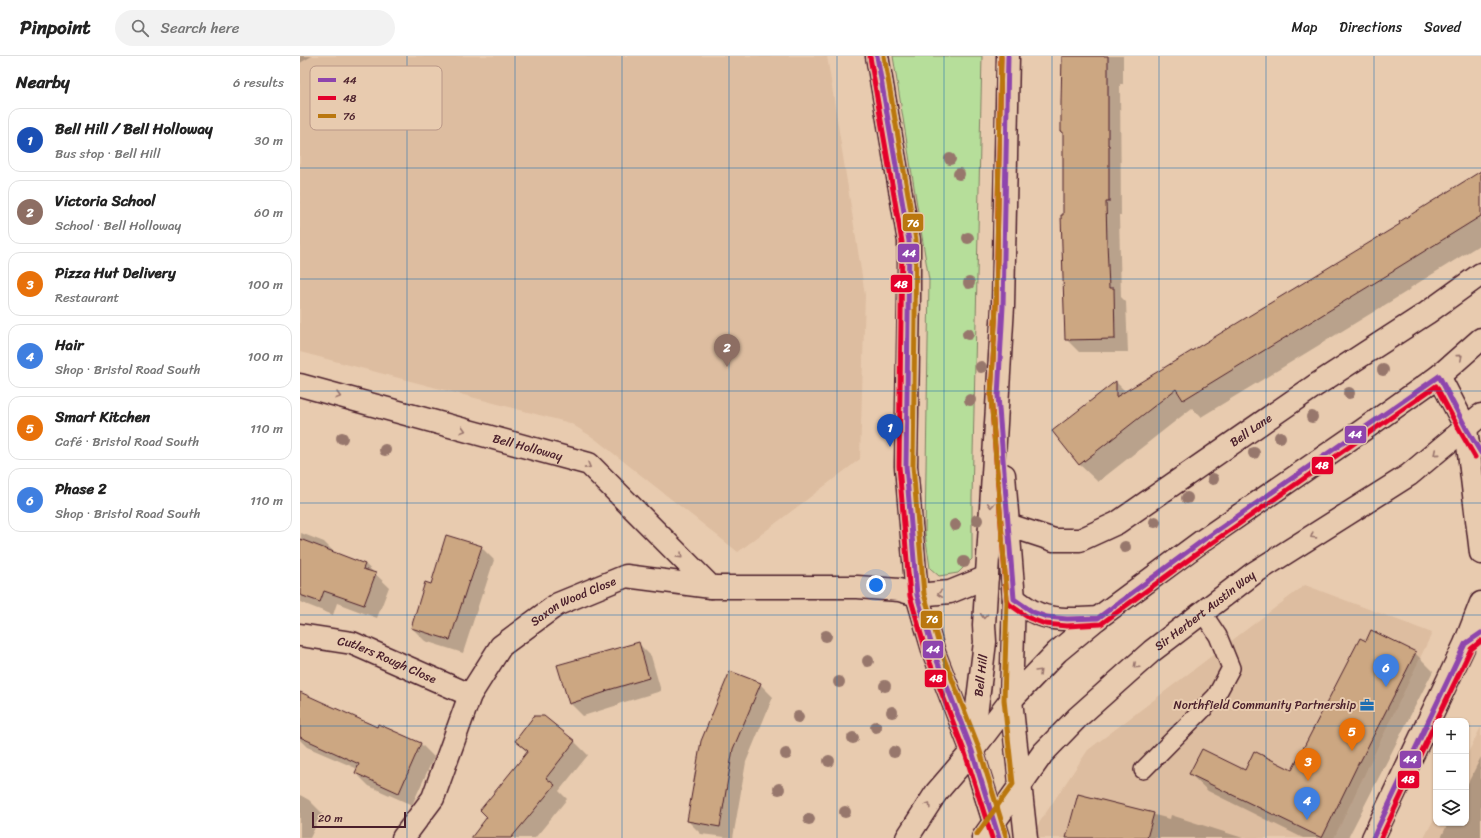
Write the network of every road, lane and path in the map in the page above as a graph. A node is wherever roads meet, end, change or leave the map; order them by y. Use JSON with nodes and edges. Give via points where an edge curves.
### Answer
{"nodes":[{"id":1,"x":878,"y":56,"type":"edge"},
{"id":2,"x":1008,"y":56,"type":"edge"},
{"id":3,"x":1481,"y":274,"type":"edge"},
{"id":4,"x":1481,"y":339,"type":"edge"},
{"id":5,"x":1439,"y":376,"type":"junction"},
{"id":6,"x":300,"y":386,"type":"edge"},
{"id":7,"x":998,"y":396,"type":"junction"},
{"id":8,"x":1473,"y":422,"type":"edge"},
{"id":9,"x":1481,"y":453,"type":"edge"},
{"id":10,"x":1008,"y":525,"type":"junction"},
{"id":11,"x":1481,"y":553,"type":"edge"},
{"id":12,"x":987,"y":577,"type":"junction"},
{"id":13,"x":711,"y":587,"type":"junction"},
{"id":14,"x":917,"y":596,"type":"junction"},
{"id":15,"x":1014,"y":598,"type":"junction"},
{"id":16,"x":1481,"y":603,"type":"edge"},
{"id":17,"x":1202,"y":612,"type":"junction"},
{"id":18,"x":1098,"y":618,"type":"junction"},
{"id":19,"x":300,"y":635,"type":"edge"},
{"id":20,"x":1473,"y":638,"type":"edge"},
{"id":21,"x":470,"y":695,"type":"junction"},
{"id":22,"x":1011,"y":700,"type":"junction"},
{"id":23,"x":972,"y":751,"type":"junction"},
{"id":24,"x":1143,"y":770,"type":"dead end"},
{"id":25,"x":1020,"y":786,"type":"junction"},
{"id":26,"x":992,"y":833,"type":"edge"},
{"id":27,"x":403,"y":838,"type":"edge"},
{"id":28,"x":907,"y":838,"type":"edge"},
{"id":29,"x":1026,"y":838,"type":"edge"},
{"id":30,"x":1373,"y":838,"type":"edge"}],
"edges":[{"from":1,"to":14,"type":"main road","via":[[909,240],[906,466]]},
{"from":2,"to":7,"type":"main road","name":"Bell Hill"},
{"from":3,"to":10,"type":"main road","name":"Bell Lane","via":[[1117,523],[1080,540],[1054,540]]},
{"from":5,"to":4,"type":"main road","one_way":true},
{"from":5,"to":8,"type":"main road"},
{"from":5,"to":18,"type":"main road","via":[[1202,541]]},
{"from":6,"to":13,"type":"main road","name":"Bell Holloway","one_way":true,"via":[[589,464]]},
{"from":7,"to":10,"type":"main road","name":"Bell Hill"},
{"from":7,"to":12,"type":"main road","name":"Bell Hill","one_way":true},
{"from":8,"to":9,"type":"main road"},
{"from":8,"to":11,"type":"main road"},
{"from":8,"to":17,"type":"main road","name":"Sir Herbert Austin Way","one_way":true,"via":[[1410,475],[1254,573]]},
{"from":10,"to":15,"type":"main road","name":"Bell Hill"},
{"from":12,"to":14,"type":"main road","one_way":true,"via":[[950,592]]},
{"from":12,"to":23,"type":"main road","name":"Bell Hill","one_way":true,"via":[[984,642]]},
{"from":13,"to":14,"type":"main road","name":"Saxon Wood Close","via":[[857,587],[899,590]]},
{"from":13,"to":21,"type":"main road","name":"Saxon Wood Close","via":[[626,576],[558,604],[501,646]]},
{"from":14,"to":23,"type":"main road","via":[[934,653]]},
{"from":15,"to":18,"type":"main road","via":[[1033,612],[1047,617]]},
{"from":15,"to":22,"type":"main road","name":"Bell Hill"},
{"from":16,"to":20,"type":"main road"},
{"from":17,"to":24,"type":"lane","via":[[1218,636],[1231,668],[1216,696]]},
{"from":17,"to":25,"type":"main road","name":"Sir Herbert Austin Way","one_way":true,"via":[[1152,651],[1074,721],[1043,753]]},
{"from":22,"to":18,"type":"main road","one_way":true,"via":[[1057,652]]},
{"from":19,"to":21,"type":"main road","name":"Cutlers Rough Close","via":[[352,643]]},
{"from":20,"to":30,"type":"main road"},
{"from":21,"to":27,"type":"main road","name":"Saxon Wood Close","via":[[433,798]]},
{"from":22,"to":23,"type":"main road"},
{"from":22,"to":25,"type":"main road","name":"Bell Hill"},
{"from":23,"to":26,"type":"main road"},
{"from":28,"to":23,"type":"main road","one_way":true,"via":[[936,793]]},
{"from":25,"to":26,"type":"main road","name":"Sir Herbert Austin Way"},
{"from":25,"to":29,"type":"main road"}]}
